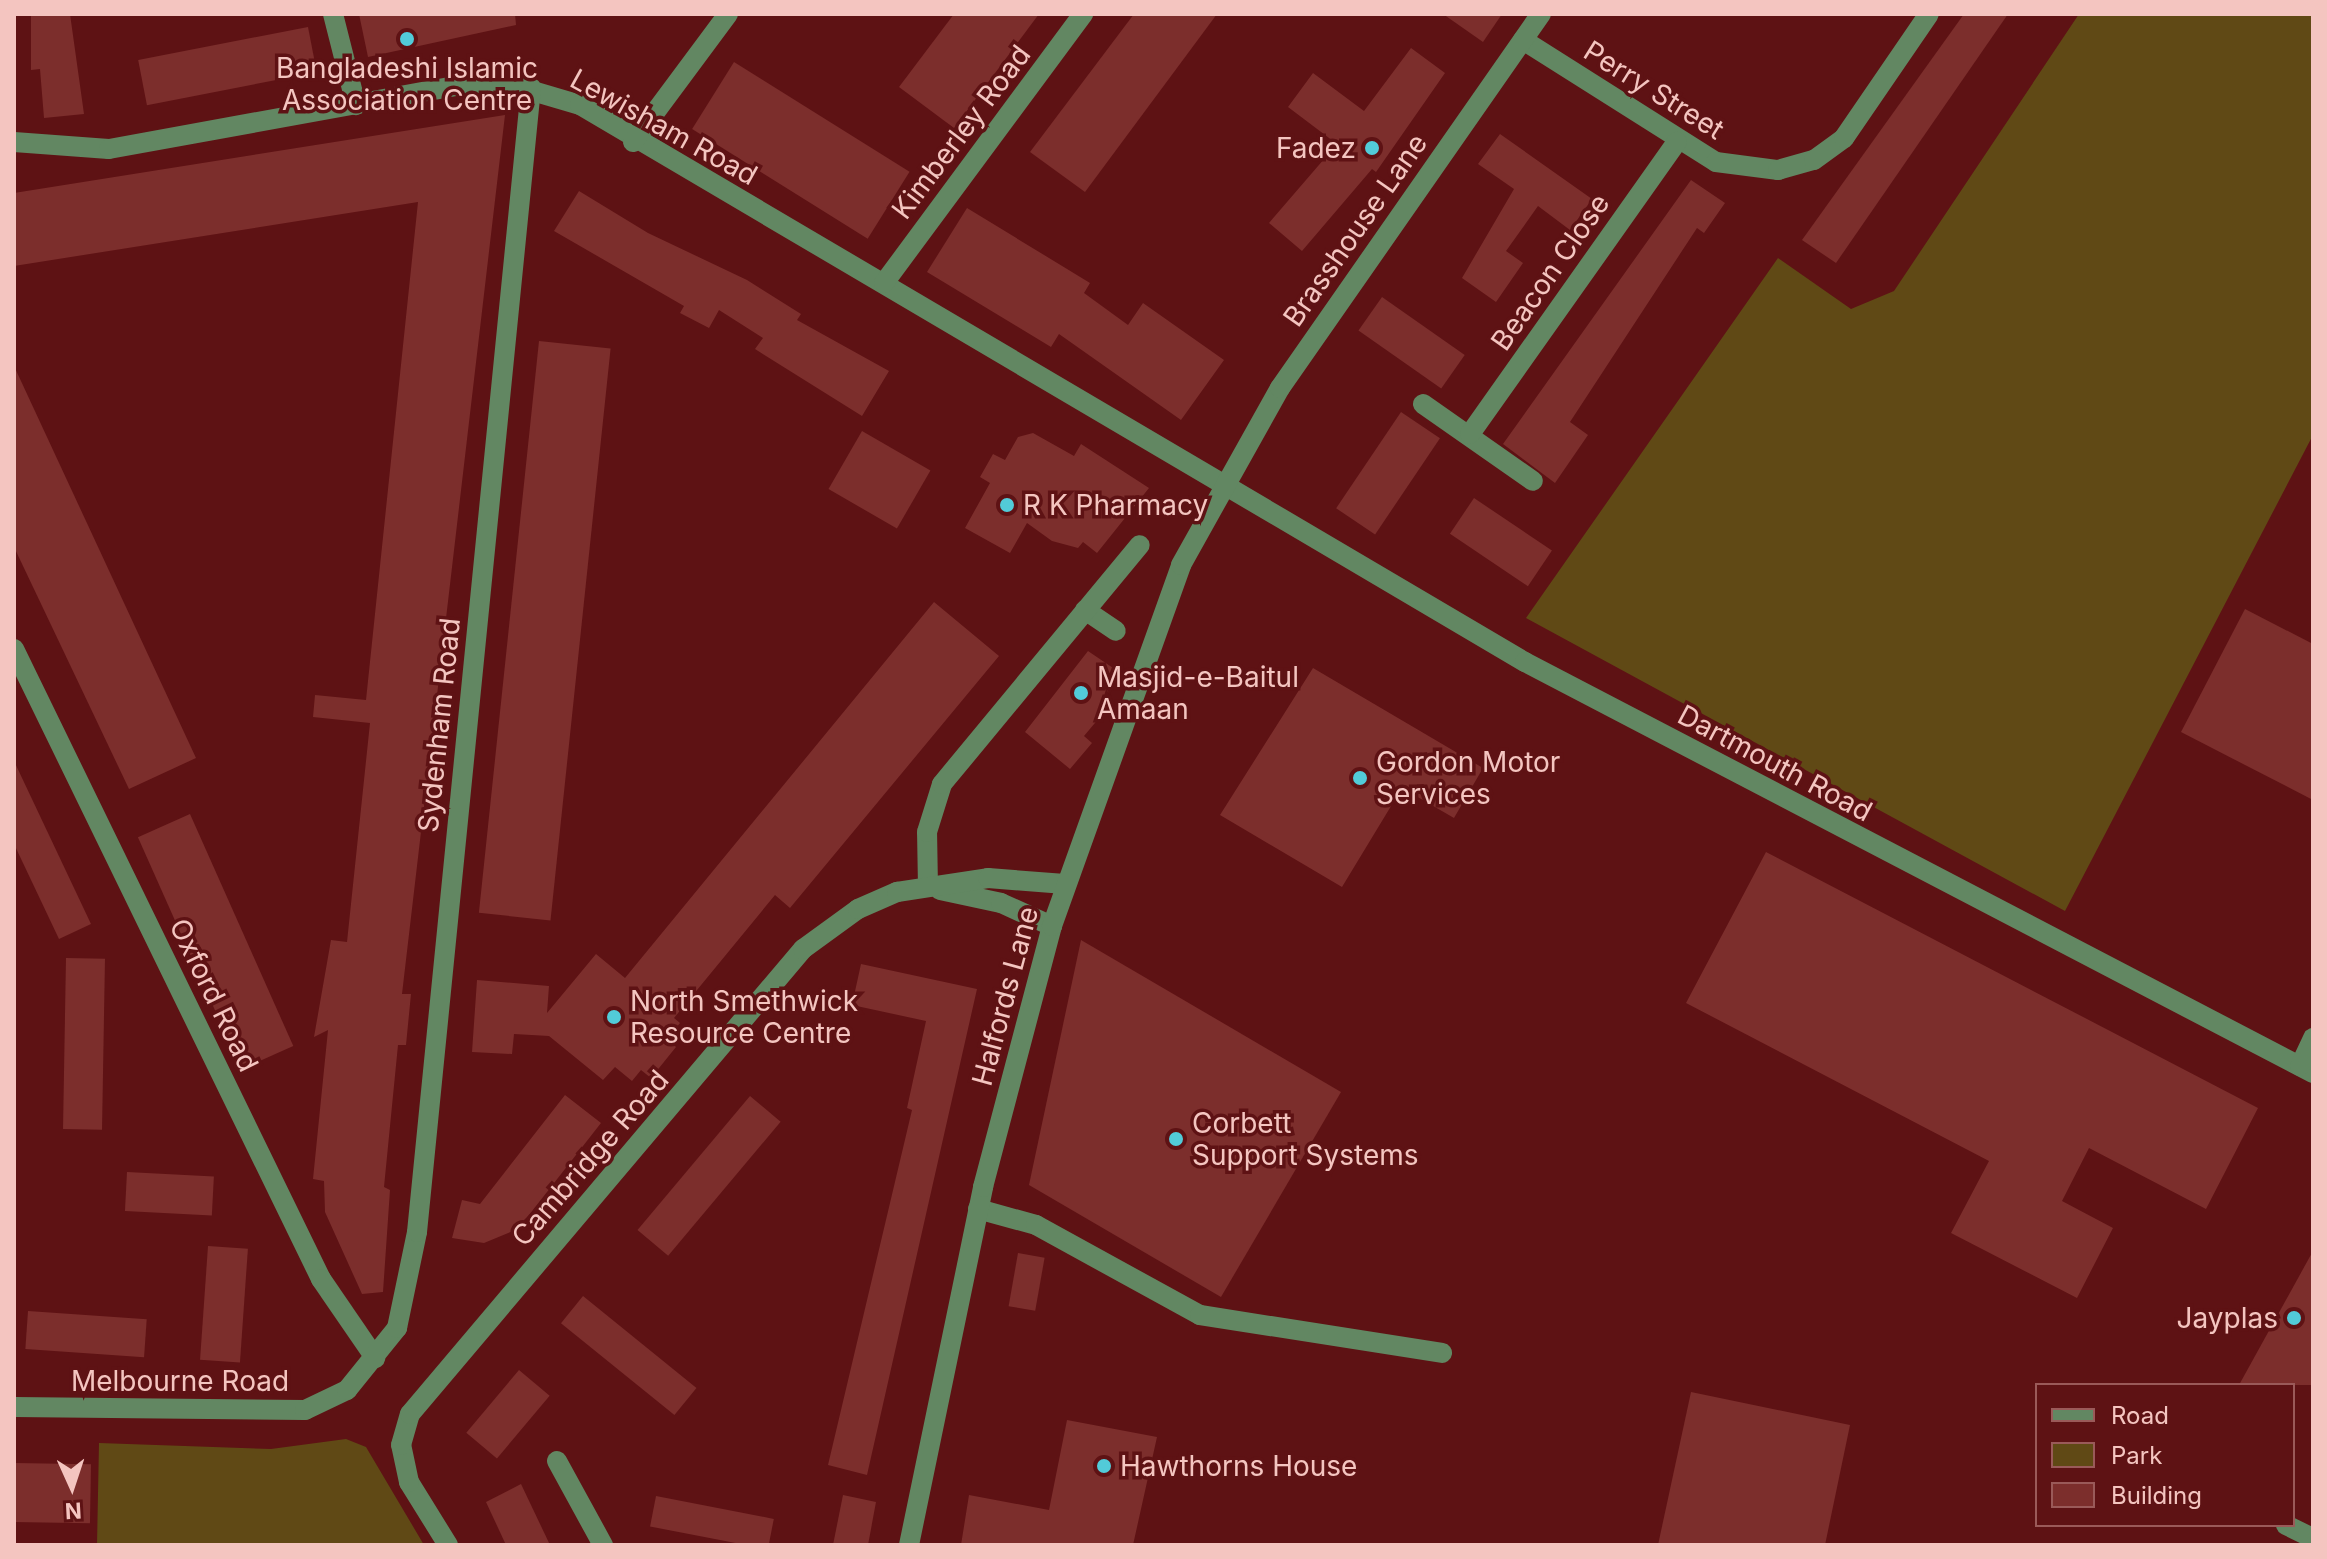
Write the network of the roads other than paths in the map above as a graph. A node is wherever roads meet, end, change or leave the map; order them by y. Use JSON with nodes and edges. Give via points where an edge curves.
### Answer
{"nodes":[{"id":1,"x":333,"y":14,"type":"edge"},
{"id":2,"x":728,"y":14,"type":"edge"},
{"id":3,"x":1083,"y":14,"type":"edge"},
{"id":4,"x":1541,"y":14,"type":"edge"},
{"id":5,"x":1929,"y":14,"type":"edge"},
{"id":6,"x":1523,"y":40,"type":"junction"},
{"id":7,"x":531,"y":88,"type":"junction"},
{"id":8,"x":356,"y":105,"type":"junction"},
{"id":9,"x":14,"y":142,"type":"edge"},
{"id":10,"x":633,"y":142,"type":"junction"},
{"id":11,"x":1677,"y":142,"type":"junction"},
{"id":12,"x":884,"y":283,"type":"junction"},
{"id":13,"x":1423,"y":404,"type":"dead end"},
{"id":14,"x":1470,"y":434,"type":"junction"},
{"id":15,"x":1533,"y":481,"type":"dead end"},
{"id":16,"x":1222,"y":482,"type":"junction"},
{"id":17,"x":1140,"y":545,"type":"dead end"},
{"id":18,"x":1085,"y":610,"type":"junction"},
{"id":19,"x":1116,"y":631,"type":"dead end"},
{"id":20,"x":14,"y":649,"type":"edge"},
{"id":21,"x":1065,"y":884,"type":"junction"},
{"id":22,"x":928,"y":887,"type":"junction"},
{"id":23,"x":1052,"y":926,"type":"junction"},
{"id":24,"x":2313,"y":1038,"type":"edge"},
{"id":25,"x":2306,"y":1069,"type":"edge"},
{"id":26,"x":978,"y":1209,"type":"junction"},
{"id":27,"x":1442,"y":1353,"type":"dead end"},
{"id":28,"x":375,"y":1358,"type":"junction"},
{"id":29,"x":14,"y":1407,"type":"edge"},
{"id":30,"x":557,"y":1461,"type":"dead end"},
{"id":31,"x":2290,"y":1527,"type":"edge"},
{"id":32,"x":2313,"y":1538,"type":"edge"},
{"id":33,"x":609,"y":1544,"type":"edge"},
{"id":34,"x":448,"y":1545,"type":"edge"},
{"id":35,"x":909,"y":1545,"type":"edge"}],
"edges":[{"from":1,"to":8,"type":"street"},
{"from":2,"to":10,"type":"street"},
{"from":3,"to":12,"type":"street","name":"Kimberley Road"},
{"from":4,"to":6,"type":"street","name":"Brasshouse Lane"},
{"from":5,"to":11,"type":"street","name":"Perry Street","via":[[1844,138],[1814,160],[1778,170],[1742,167]]},
{"from":6,"to":11,"type":"street","name":"Perry Street"},
{"from":6,"to":16,"type":"street","name":"Brasshouse Lane","via":[[1328,315]]},
{"from":7,"to":8,"type":"street","name":"Lewisham Road","via":[[467,84]]},
{"from":7,"to":10,"type":"street","name":"Lewisham Road","via":[[580,105]]},
{"from":7,"to":28,"type":"street","name":"Sydenham Road","via":[[417,1232],[409,1296],[397,1328]]},
{"from":8,"to":9,"type":"street","name":"Lewisham Road","via":[[109,149]]},
{"from":10,"to":12,"type":"street","name":"Lewisham Road"},
{"from":11,"to":14,"type":"street","name":"Beacon Close"},
{"from":12,"to":16,"type":"street","name":"Lewisham Road","via":[[1082,407]]},
{"from":13,"to":14,"type":"street"},
{"from":14,"to":15,"type":"street"},
{"from":16,"to":21,"type":"street","name":"Halfords Lane","via":[[1181,565]]},
{"from":16,"to":25,"type":"street","name":"Dartmouth Road","via":[[1525,662]]},
{"from":17,"to":18,"type":"street"},
{"from":18,"to":19,"type":"street"},
{"from":18,"to":22,"type":"street","via":[[942,784],[927,832]]},
{"from":20,"to":28,"type":"street","name":"Oxford Road","via":[[321,1279]]},
{"from":21,"to":22,"type":"street","name":"Cambridge Road","via":[[988,878]]},
{"from":21,"to":23,"type":"street","name":"Halfords Lane"},
{"from":22,"to":23,"type":"street","name":"Cambridge Road","via":[[1001,903]]},
{"from":22,"to":34,"type":"street","name":"Cambridge Road","via":[[858,909],[803,949],[410,1414],[401,1445],[409,1482]]},
{"from":23,"to":26,"type":"street","name":"Halfords Lane"},
{"from":24,"to":25,"type":"street"},
{"from":26,"to":27,"type":"street","via":[[1036,1225],[1200,1315]]},
{"from":26,"to":35,"type":"street","name":"Halfords Lane"},
{"from":28,"to":29,"type":"street","name":"Melbourne Road","via":[[347,1390],[281,1414]]},
{"from":30,"to":33,"type":"street"},
{"from":31,"to":32,"type":"street"}]}
